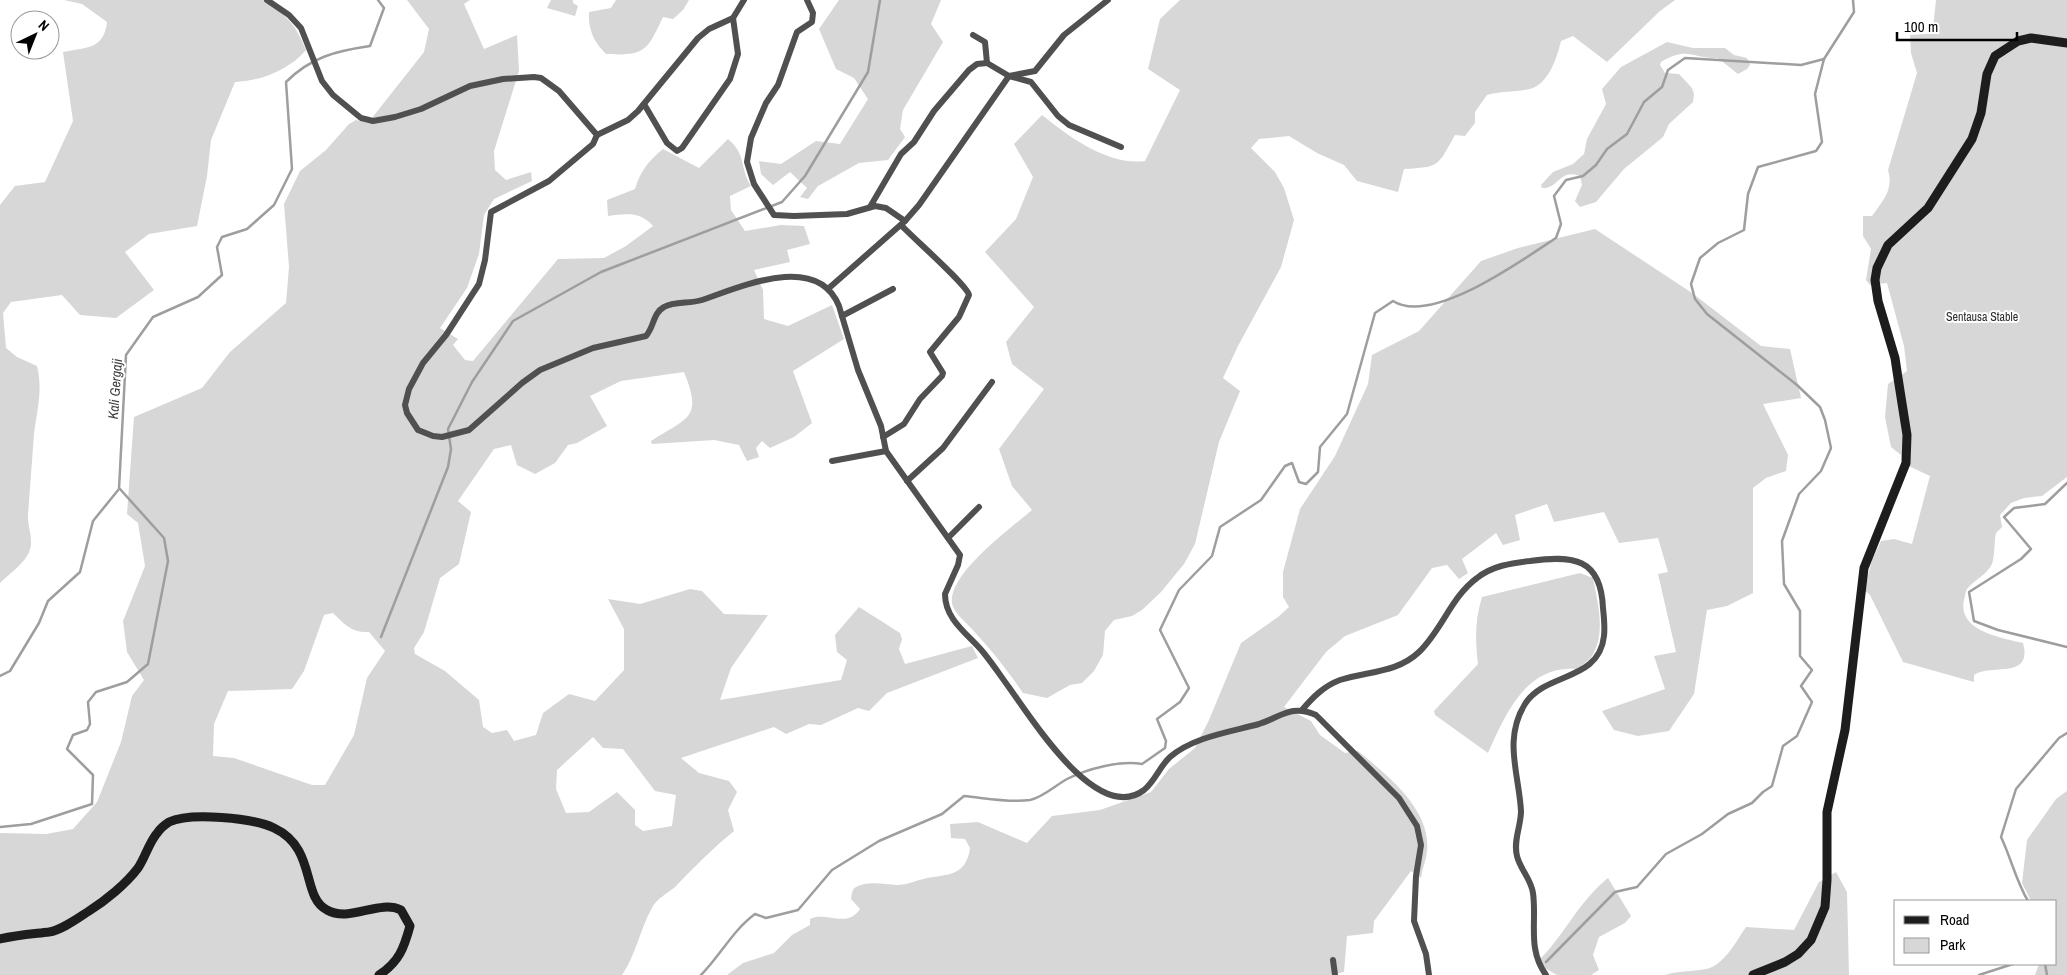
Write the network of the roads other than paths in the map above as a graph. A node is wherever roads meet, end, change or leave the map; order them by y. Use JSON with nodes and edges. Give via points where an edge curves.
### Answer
{"nodes":[{"id":1,"x":267,"y":0,"type":"edge"},
{"id":2,"x":744,"y":0,"type":"edge"},
{"id":3,"x":807,"y":0,"type":"edge"},
{"id":4,"x":1108,"y":0,"type":"edge"},
{"id":5,"x":733,"y":18,"type":"junction"},
{"id":6,"x":973,"y":36,"type":"dead end"},
{"id":7,"x":2067,"y":44,"type":"edge"},
{"id":8,"x":987,"y":63,"type":"junction"},
{"id":9,"x":1008,"y":76,"type":"junction"},
{"id":10,"x":644,"y":104,"type":"junction"},
{"id":11,"x":598,"y":135,"type":"junction"},
{"id":12,"x":1121,"y":147,"type":"dead end"},
{"id":13,"x":870,"y":207,"type":"junction"},
{"id":14,"x":903,"y":223,"type":"junction"},
{"id":15,"x":829,"y":288,"type":"junction"},
{"id":16,"x":893,"y":289,"type":"dead end"},
{"id":17,"x":842,"y":316,"type":"junction"},
{"id":18,"x":992,"y":382,"type":"dead end"},
{"id":19,"x":883,"y":437,"type":"junction"},
{"id":20,"x":886,"y":451,"type":"junction"},
{"id":21,"x":832,"y":461,"type":"dead end"},
{"id":22,"x":907,"y":481,"type":"junction"},
{"id":23,"x":979,"y":507,"type":"dead end"},
{"id":24,"x":948,"y":538,"type":"junction"},
{"id":25,"x":1302,"y":710,"type":"junction"},
{"id":26,"x":0,"y":939,"type":"edge"},
{"id":27,"x":1333,"y":960,"type":"dead end"},
{"id":28,"x":379,"y":975,"type":"edge"},
{"id":29,"x":1335,"y":975,"type":"edge"},
{"id":30,"x":1429,"y":975,"type":"edge"},
{"id":31,"x":1546,"y":975,"type":"edge"},
{"id":32,"x":1753,"y":975,"type":"edge"}],
"edges":[{"from":1,"to":11,"type":"street","via":[[295,21],[309,45],[314,66],[333,95],[361,118],[373,121],[421,109],[484,82],[519,77],[541,78],[559,91]]},
{"from":2,"to":5,"type":"street"},
{"from":3,"to":13,"type":"street","via":[[813,13],[812,22],[797,32],[778,85],[766,102],[751,138],[747,162],[754,184],[774,215],[847,214]]},
{"from":4,"to":9,"type":"street","via":[[1064,35],[1035,71]]},
{"from":5,"to":10,"type":"street","via":[[698,38]]},
{"from":5,"to":10,"type":"street","via":[[738,54],[730,79],[682,148],[677,151],[667,143]]},
{"from":6,"to":8,"type":"street","via":[[985,42]]},
{"from":7,"to":32,"type":"street","via":[[2031,38],[2018,41],[1995,56],[1987,74],[1981,113],[1972,139],[1928,208],[1888,245],[1877,268],[1878,301],[1895,358],[1906,436],[1906,463],[1864,568],[1845,730],[1827,812],[1825,907],[1811,940],[1798,954]]},
{"from":8,"to":9,"type":"street"},
{"from":8,"to":13,"type":"street","via":[[973,66],[934,111],[914,142],[901,154]]},
{"from":9,"to":12,"type":"street","via":[[1031,82],[1069,125]]},
{"from":9,"to":14,"type":"street","via":[[924,198]]},
{"from":10,"to":11,"type":"street","via":[[628,120]]},
{"from":11,"to":15,"type":"street","via":[[593,144],[549,181],[491,212],[479,284],[446,335],[422,362],[406,396],[407,413],[413,425],[425,434],[442,437],[469,430],[522,382],[546,367],[593,348],[646,336],[659,311],[668,305],[695,302],[740,285],[779,278],[798,278]]},
{"from":13,"to":14,"type":"street","via":[[886,208]]},
{"from":14,"to":15,"type":"street"},
{"from":14,"to":19,"type":"street","via":[[922,248],[964,285],[969,295],[959,317],[930,352],[942,376],[920,399],[904,424]]},
{"from":15,"to":17,"type":"street"},
{"from":16,"to":17,"type":"street"},
{"from":17,"to":19,"type":"street"},
{"from":18,"to":22,"type":"street","via":[[943,448]]},
{"from":19,"to":20,"type":"street"},
{"from":20,"to":21,"type":"street"},
{"from":20,"to":22,"type":"street"},
{"from":22,"to":24,"type":"street"},
{"from":23,"to":24,"type":"street"},
{"from":24,"to":25,"type":"street","via":[[960,555],[944,594],[950,616],[985,654],[1055,749],[1094,787],[1112,794],[1134,795],[1144,790],[1170,757],[1191,744]]},
{"from":25,"to":30,"type":"street","via":[[1323,721],[1347,749],[1395,793],[1413,818],[1420,845],[1414,921],[1426,954]]},
{"from":25,"to":31,"type":"street","via":[[1318,692],[1331,685],[1392,668],[1413,657],[1432,637],[1466,588],[1488,571],[1548,558],[1580,561],[1592,569],[1603,601],[1604,636],[1600,650],[1582,672],[1544,686],[1533,694],[1522,710],[1513,740],[1520,812],[1516,853],[1532,890],[1534,946]]},
{"from":26,"to":28,"type":"street","via":[[50,932],[91,910],[137,869],[157,833],[169,822],[244,819],[275,828],[294,840],[317,902],[327,910],[339,914],[388,907],[401,910],[410,926],[402,955]]},
{"from":27,"to":29,"type":"street"}]}
